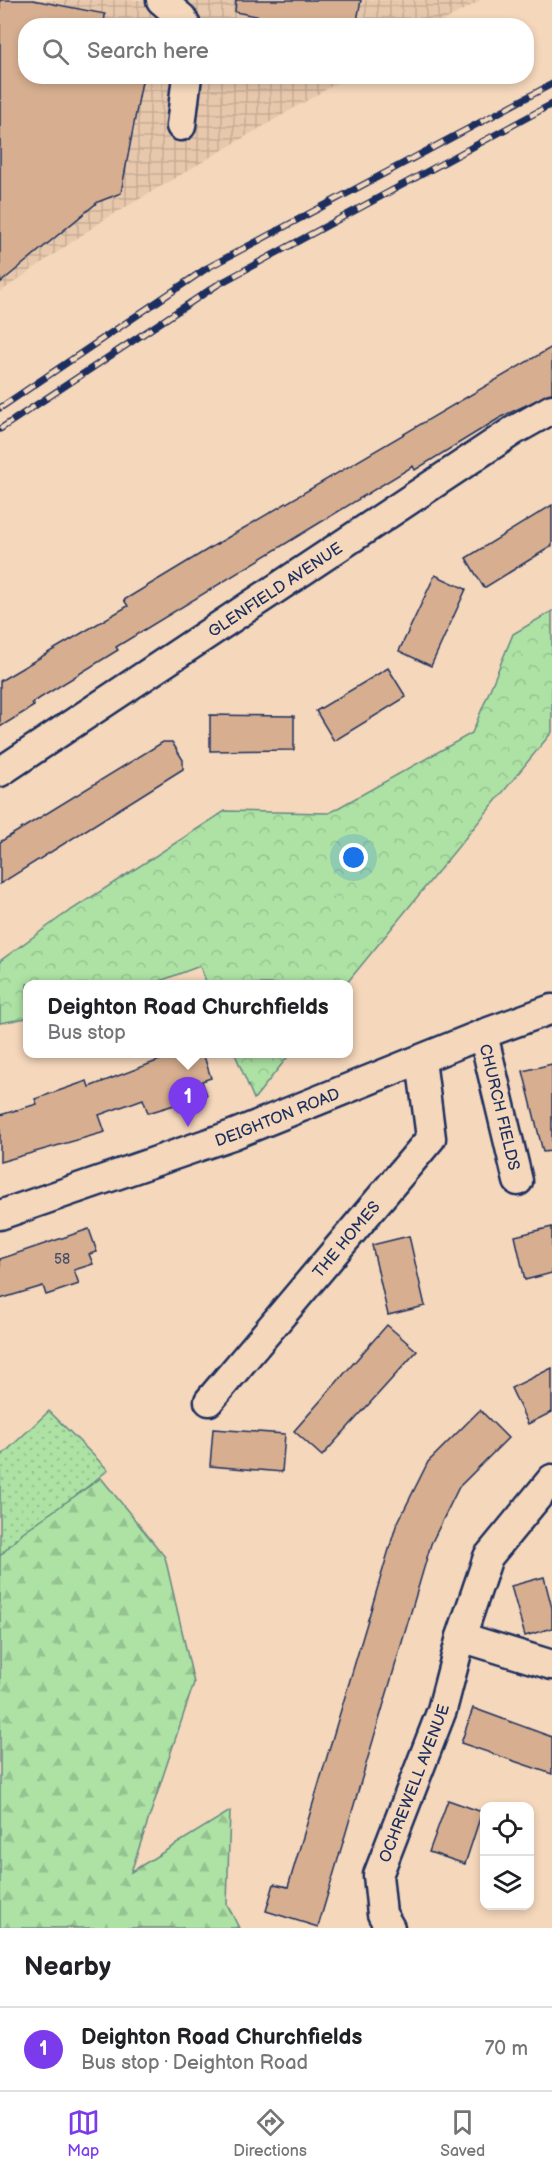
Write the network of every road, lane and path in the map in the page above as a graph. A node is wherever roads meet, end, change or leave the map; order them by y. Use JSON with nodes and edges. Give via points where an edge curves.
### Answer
{"nodes":[{"id":1,"x":161,"y":0,"type":"edge"},
{"id":2,"x":182,"y":18,"type":"edge"},
{"id":3,"x":186,"y":84,"type":"edge"},
{"id":4,"x":181,"y":126,"type":"dead end"},
{"id":5,"x":552,"y":409,"type":"edge"},
{"id":6,"x":0,"y":772,"type":"edge"},
{"id":7,"x":552,"y":1009,"type":"edge"},
{"id":8,"x":483,"y":1034,"type":"junction"},
{"id":9,"x":421,"y":1060,"type":"junction"},
{"id":10,"x":518,"y":1181,"type":"dead end"},
{"id":11,"x":0,"y":1215,"type":"edge"},
{"id":12,"x":209,"y":1401,"type":"dead end"},
{"id":13,"x":552,"y":1479,"type":"edge"},
{"id":14,"x":461,"y":1637,"type":"junction"},
{"id":15,"x":552,"y":1665,"type":"edge"},
{"id":16,"x":390,"y":1928,"type":"edge"}],
"edges":[{"from":1,"to":2,"type":"street"},
{"from":3,"to":4,"type":"street"},
{"from":5,"to":6,"type":"street","name":"GLENFIELD AVENUE","via":[[513,431]]},
{"from":7,"to":8,"type":"street","name":"DEIGHTON ROAD"},
{"from":8,"to":9,"type":"street","name":"DEIGHTON ROAD"},
{"from":8,"to":10,"type":"street","name":"CHURCH FIELDS"},
{"from":9,"to":11,"type":"street","name":"DEIGHTON ROAD","via":[[232,1135]]},
{"from":9,"to":12,"type":"street","name":"THE HOMES","via":[[431,1138]]},
{"from":13,"to":14,"type":"street","name":"OCHREWELL AVENUE","via":[[488,1557]]},
{"from":14,"to":15,"type":"street"},
{"from":14,"to":16,"type":"street","name":"OCHREWELL AVENUE","via":[[442,1710],[378,1875],[382,1914]]}]}
